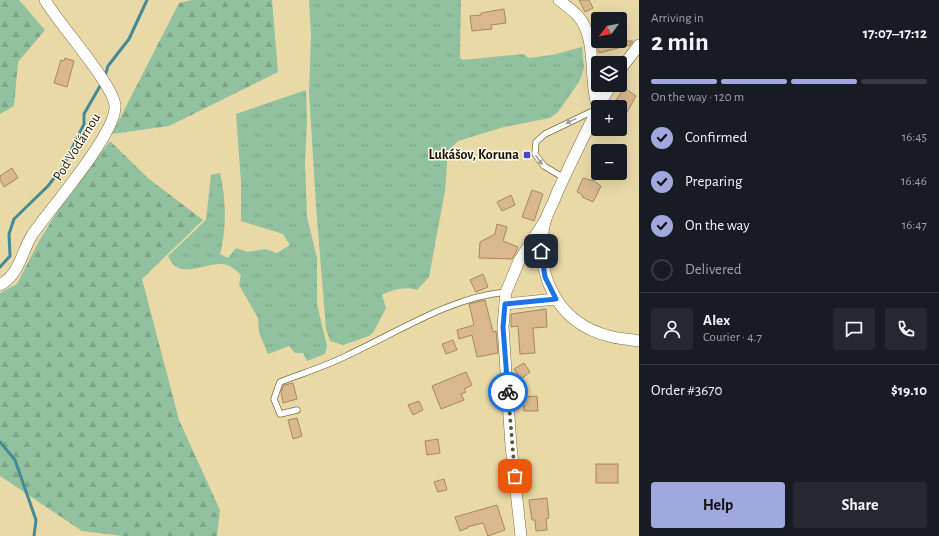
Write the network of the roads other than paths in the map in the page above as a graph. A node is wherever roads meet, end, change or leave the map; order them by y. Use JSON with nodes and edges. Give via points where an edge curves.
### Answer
{"nodes":[{"id":1,"x":45,"y":0,"type":"edge"},
{"id":2,"x":559,"y":0,"type":"edge"},
{"id":3,"x":639,"y":46,"type":"edge"},
{"id":4,"x":639,"y":56,"type":"edge"},
{"id":5,"x":627,"y":61,"type":"edge"},
{"id":6,"x":627,"y":64,"type":"edge"},
{"id":7,"x":595,"y":100,"type":"edge"},
{"id":8,"x":591,"y":111,"type":"edge"},
{"id":9,"x":591,"y":122,"type":"edge"},
{"id":10,"x":564,"y":178,"type":"junction"},
{"id":11,"x":546,"y":219,"type":"junction"},
{"id":12,"x":0,"y":285,"type":"edge"},
{"id":13,"x":506,"y":292,"type":"junction"},
{"id":14,"x":556,"y":299,"type":"junction"},
{"id":15,"x":505,"y":304,"type":"junction"},
{"id":16,"x":639,"y":341,"type":"edge"},
{"id":17,"x":297,"y":410,"type":"dead end"},
{"id":18,"x":522,"y":536,"type":"edge"}],
"edges":[{"from":1,"to":12,"type":"street","name":"Pod Vodárnou","via":[[108,88],[115,104],[115,115],[66,192],[32,236],[17,269]]},
{"from":2,"to":7,"type":"street","via":[[578,16],[585,27],[589,39]]},
{"from":3,"to":5,"type":"street"},
{"from":4,"to":6,"type":"street"},
{"from":8,"to":10,"type":"lane","one_way":true,"via":[[545,134],[536,142],[535,154],[544,166]]},
{"from":9,"to":10,"type":"street"},
{"from":10,"to":11,"type":"street"},
{"from":11,"to":13,"type":"street","via":[[519,261]]},
{"from":11,"to":14,"type":"street","via":[[542,238],[542,262],[545,277]]},
{"from":13,"to":15,"type":"street"},
{"from":13,"to":17,"type":"lane","via":[[463,300],[346,357],[280,382],[274,399],[280,414]]},
{"from":14,"to":15,"type":"street"},
{"from":14,"to":16,"type":"street","via":[[566,312],[590,329],[608,336]]},
{"from":15,"to":18,"type":"street","via":[[503,327],[506,374]]}]}
